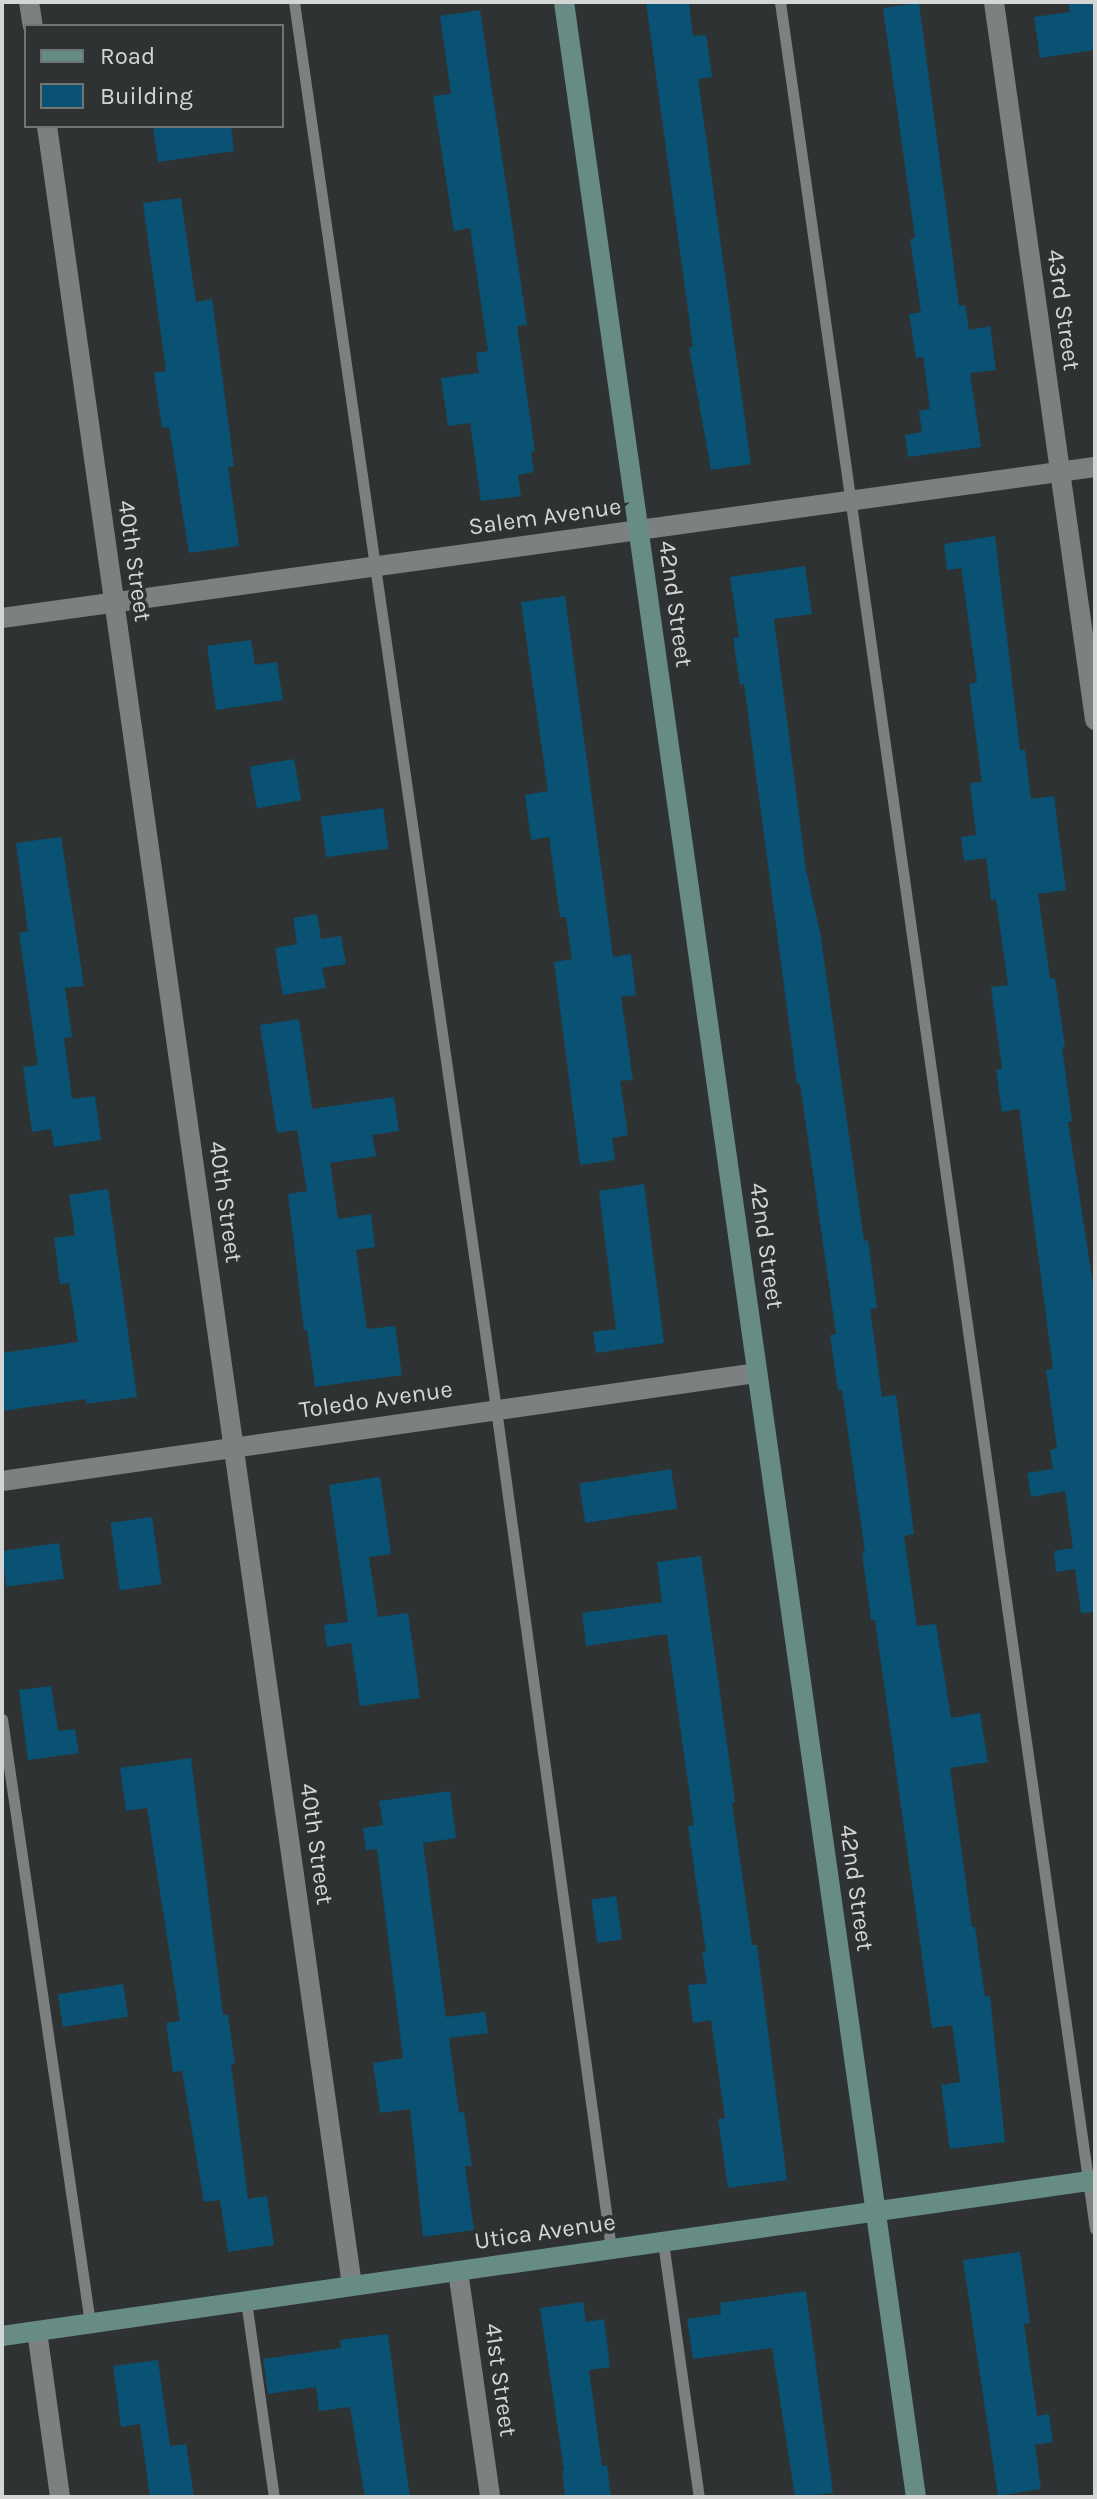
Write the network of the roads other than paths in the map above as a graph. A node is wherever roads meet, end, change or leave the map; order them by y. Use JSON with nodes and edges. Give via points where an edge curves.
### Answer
{"nodes":[{"id":1,"x":29,"y":2,"type":"edge"},
{"id":2,"x":294,"y":2,"type":"edge"},
{"id":3,"x":564,"y":2,"type":"edge"},
{"id":4,"x":780,"y":2,"type":"edge"},
{"id":5,"x":994,"y":2,"type":"edge"},
{"id":6,"x":33,"y":24,"type":"edge"},
{"id":7,"x":47,"y":128,"type":"edge"},
{"id":8,"x":1095,"y":467,"type":"edge"},
{"id":9,"x":1060,"y":472,"type":"junction"},
{"id":10,"x":850,"y":501,"type":"junction"},
{"id":11,"x":638,"y":531,"type":"junction"},
{"id":12,"x":375,"y":567,"type":"junction"},
{"id":13,"x":114,"y":603,"type":"junction"},
{"id":14,"x":2,"y":618,"type":"edge"},
{"id":15,"x":1095,"y":720,"type":"edge"},
{"id":16,"x":757,"y":1373,"type":"junction"},
{"id":17,"x":496,"y":1409,"type":"junction"},
{"id":18,"x":234,"y":1447,"type":"junction"},
{"id":19,"x":2,"y":1481,"type":"edge"},
{"id":20,"x":2,"y":1719,"type":"edge"},
{"id":21,"x":1092,"y":2181,"type":"edge"},
{"id":22,"x":876,"y":2211,"type":"junction"},
{"id":23,"x":1095,"y":2229,"type":"edge"},
{"id":24,"x":663,"y":2242,"type":"junction"},
{"id":25,"x":611,"y":2249,"type":"junction"},
{"id":26,"x":458,"y":2271,"type":"junction"},
{"id":27,"x":352,"y":2286,"type":"junction"},
{"id":28,"x":246,"y":2301,"type":"junction"},
{"id":29,"x":90,"y":2323,"type":"junction"},
{"id":30,"x":37,"y":2331,"type":"junction"},
{"id":31,"x":2,"y":2336,"type":"edge"},
{"id":32,"x":60,"y":2497,"type":"edge"},
{"id":33,"x":274,"y":2497,"type":"edge"},
{"id":34,"x":490,"y":2497,"type":"edge"},
{"id":35,"x":699,"y":2497,"type":"edge"},
{"id":36,"x":916,"y":2497,"type":"edge"}],
"edges":[{"from":1,"to":6,"type":"street"},
{"from":2,"to":12,"type":"lane"},
{"from":3,"to":11,"type":"street","name":"42nd Street"},
{"from":4,"to":10,"type":"lane"},
{"from":5,"to":9,"type":"street","name":"43rd Street"},
{"from":7,"to":13,"type":"street","name":"40th Street"},
{"from":8,"to":9,"type":"street","name":"Salem Avenue"},
{"from":9,"to":10,"type":"street","name":"Salem Avenue"},
{"from":9,"to":15,"type":"street","name":"43rd Street"},
{"from":10,"to":11,"type":"street","name":"Salem Avenue"},
{"from":10,"to":21,"type":"lane"},
{"from":11,"to":12,"type":"street","name":"Salem Avenue"},
{"from":11,"to":16,"type":"street","name":"42nd Street"},
{"from":12,"to":13,"type":"street","name":"Salem Avenue"},
{"from":12,"to":17,"type":"lane"},
{"from":13,"to":14,"type":"street","name":"Salem Avenue"},
{"from":13,"to":18,"type":"street","name":"40th Street"},
{"from":16,"to":17,"type":"street","name":"Toledo Avenue"},
{"from":16,"to":22,"type":"street","name":"42nd Street"},
{"from":17,"to":18,"type":"street","name":"Toledo Avenue"},
{"from":17,"to":25,"type":"lane"},
{"from":18,"to":19,"type":"street","name":"Toledo Avenue"},
{"from":18,"to":27,"type":"street","name":"40th Street"},
{"from":20,"to":29,"type":"lane"},
{"from":21,"to":22,"type":"street","name":"Utica Avenue"},
{"from":21,"to":23,"type":"lane"},
{"from":22,"to":24,"type":"street","name":"Utica Avenue"},
{"from":22,"to":36,"type":"street","name":"42nd Street"},
{"from":24,"to":25,"type":"street","name":"Utica Avenue"},
{"from":24,"to":35,"type":"lane"},
{"from":25,"to":26,"type":"street","name":"Utica Avenue"},
{"from":26,"to":27,"type":"street","name":"Utica Avenue"},
{"from":26,"to":34,"type":"street","name":"41st Street"},
{"from":27,"to":28,"type":"street","name":"Utica Avenue"},
{"from":28,"to":29,"type":"street","name":"Utica Avenue"},
{"from":28,"to":33,"type":"lane"},
{"from":29,"to":30,"type":"street","name":"Utica Avenue"},
{"from":30,"to":31,"type":"street","name":"Utica Avenue"},
{"from":30,"to":32,"type":"street"}]}
